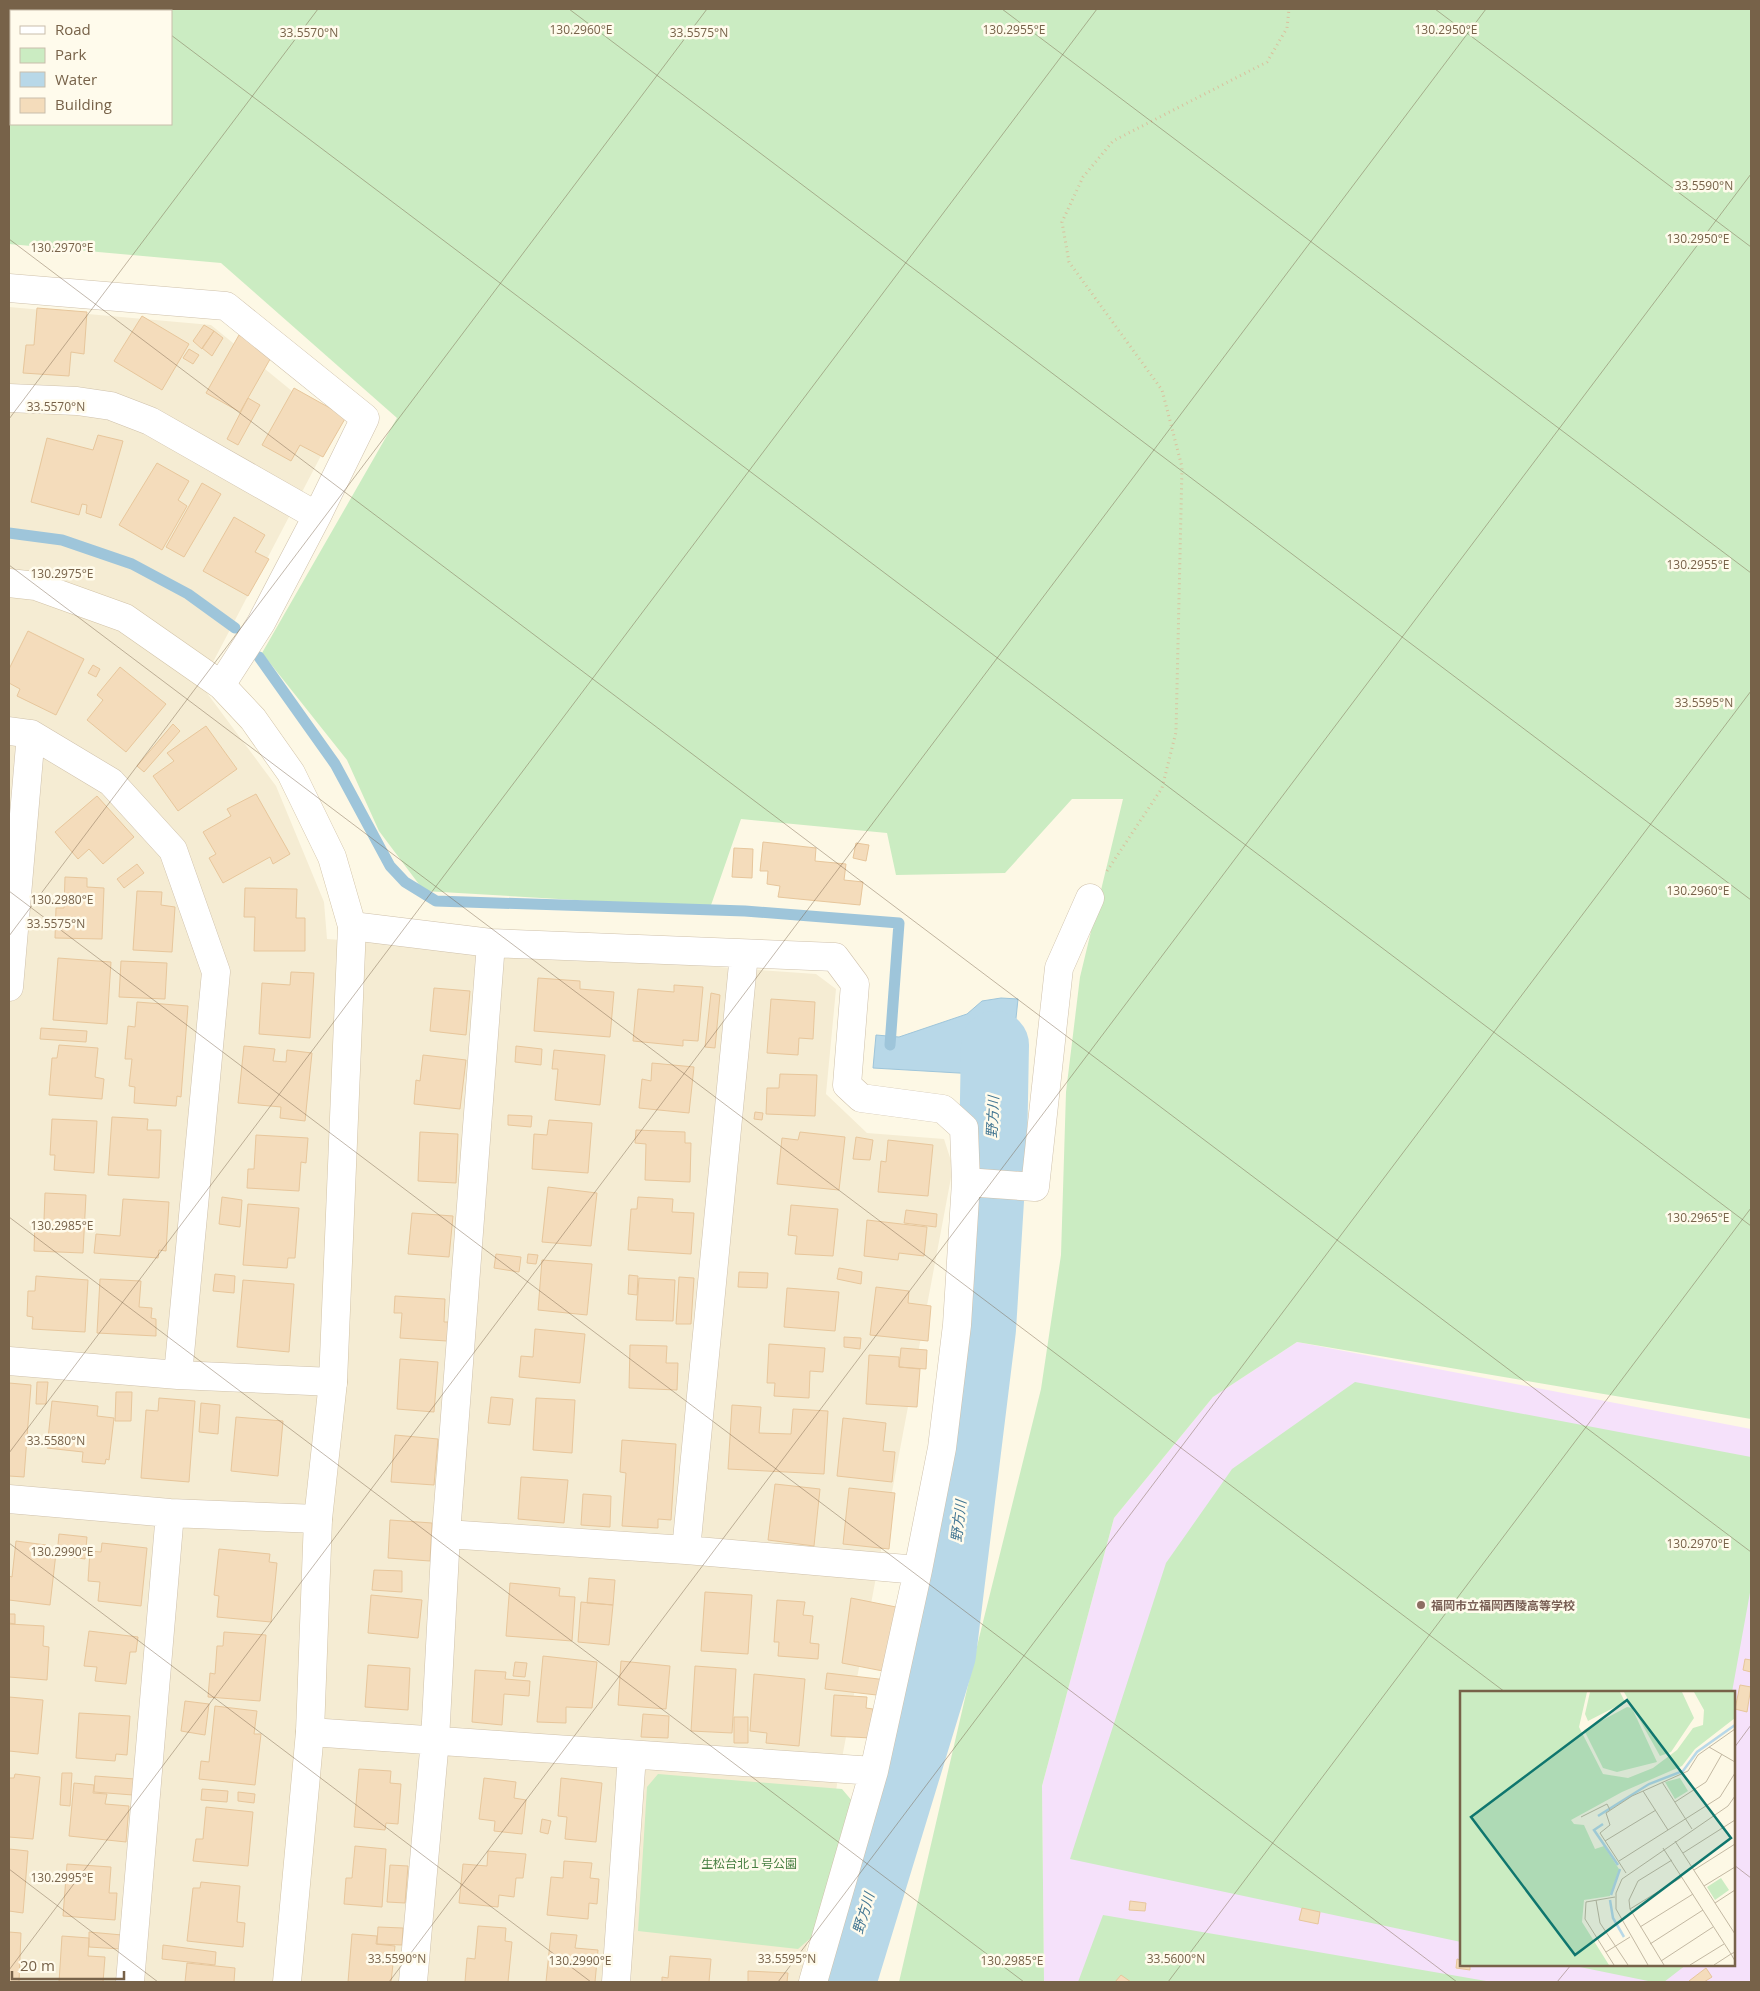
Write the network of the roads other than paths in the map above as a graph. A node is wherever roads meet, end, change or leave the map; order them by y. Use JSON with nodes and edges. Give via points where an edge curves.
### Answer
{"nodes":[{"id":1,"x":9,"y":288,"type":"edge"},
{"id":2,"x":9,"y":398,"type":"edge"},
{"id":3,"x":318,"y":516,"type":"junction"},
{"id":4,"x":9,"y":583,"type":"edge"},
{"id":5,"x":221,"y":685,"type":"junction"},
{"id":6,"x":20,"y":732,"type":"edge"},
{"id":7,"x":1090,"y":898,"type":"road end"},
{"id":8,"x":352,"y":926,"type":"junction"},
{"id":9,"x":491,"y":943,"type":"junction"},
{"id":10,"x":744,"y":954,"type":"junction"},
{"id":11,"x":9,"y":987,"type":"edge"},
{"id":12,"x":966,"y":1182,"type":"junction"},
{"id":13,"x":9,"y":1361,"type":"edge"},
{"id":14,"x":178,"y":1375,"type":"junction"},
{"id":15,"x":333,"y":1382,"type":"junction"},
{"id":16,"x":9,"y":1499,"type":"edge"},
{"id":17,"x":170,"y":1513,"type":"junction"},
{"id":18,"x":318,"y":1519,"type":"junction"},
{"id":19,"x":446,"y":1534,"type":"junction"},
{"id":20,"x":686,"y":1550,"type":"junction"},
{"id":21,"x":918,"y":1570,"type":"junction"},
{"id":22,"x":310,"y":1732,"type":"junction"},
{"id":23,"x":435,"y":1740,"type":"junction"},
{"id":24,"x":632,"y":1755,"type":"junction"},
{"id":25,"x":874,"y":1771,"type":"junction"},
{"id":26,"x":130,"y":1982,"type":"edge"},
{"id":27,"x":287,"y":1982,"type":"edge"},
{"id":28,"x":413,"y":1982,"type":"edge"},
{"id":29,"x":616,"y":1982,"type":"edge"},
{"id":30,"x":813,"y":1982,"type":"edge"}],
"edges":[{"from":1,"to":3,"type":"street","via":[[226,306],[364,418]]},
{"from":2,"to":3,"type":"street","via":[[77,401],[118,408],[150,421]]},
{"from":3,"to":5,"type":"street","via":[[261,623]]},
{"from":4,"to":5,"type":"street","via":[[36,586],[125,618]]},
{"from":5,"to":8,"type":"street","via":[[253,719],[291,774],[332,857]]},
{"from":6,"to":11,"type":"street"},
{"from":6,"to":14,"type":"street","via":[[111,782],[173,850],[216,972]]},
{"from":7,"to":12,"type":"street","via":[[1059,968],[1035,1187]]},
{"from":8,"to":9,"type":"street"},
{"from":8,"to":15,"type":"street"},
{"from":9,"to":10,"type":"street"},
{"from":9,"to":19,"type":"street"},
{"from":10,"to":12,"type":"street","via":[[835,957],[855,984],[846,1085],[861,1098],[943,1109],[964,1128]]},
{"from":10,"to":20,"type":"street"},
{"from":12,"to":21,"type":"street","via":[[957,1325],[942,1448]]},
{"from":13,"to":14,"type":"street"},
{"from":14,"to":15,"type":"street"},
{"from":15,"to":18,"type":"street"},
{"from":16,"to":17,"type":"street"},
{"from":17,"to":18,"type":"street"},
{"from":17,"to":26,"type":"street"},
{"from":18,"to":22,"type":"street"},
{"from":19,"to":20,"type":"street"},
{"from":19,"to":23,"type":"street"},
{"from":20,"to":21,"type":"street"},
{"from":21,"to":25,"type":"street"},
{"from":22,"to":23,"type":"street"},
{"from":22,"to":27,"type":"street"},
{"from":23,"to":24,"type":"street"},
{"from":23,"to":28,"type":"street"},
{"from":24,"to":25,"type":"street"},
{"from":24,"to":29,"type":"street"},
{"from":25,"to":30,"type":"street"}]}
